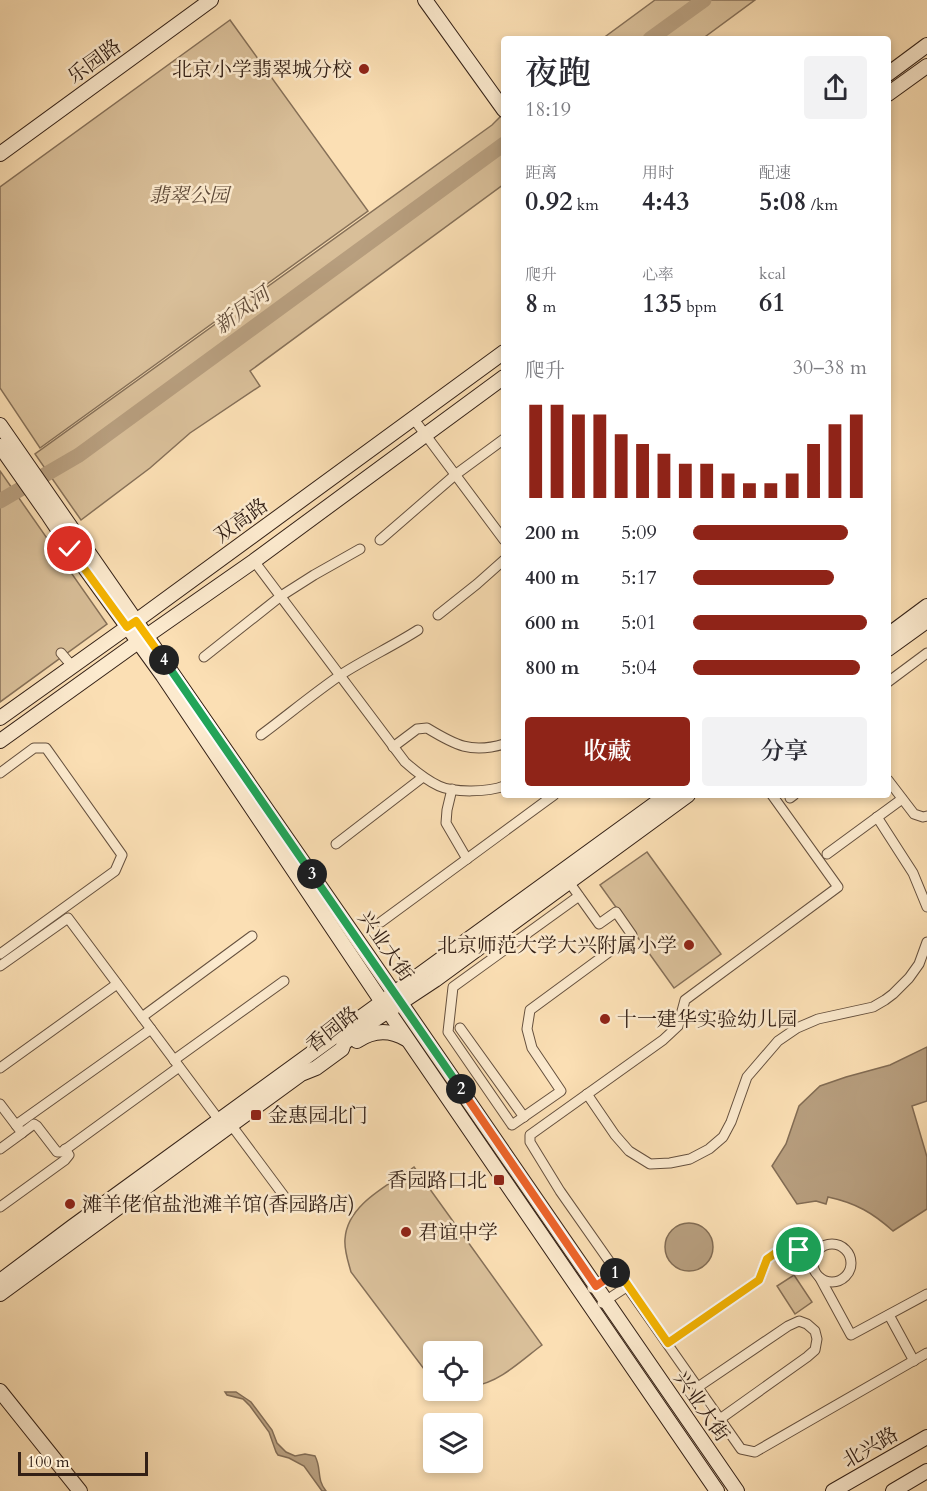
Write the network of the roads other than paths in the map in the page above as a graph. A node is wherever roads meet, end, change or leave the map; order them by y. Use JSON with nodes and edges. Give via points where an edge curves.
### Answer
{"nodes":[{"id":1,"x":211,"y":0,"type":"edge"},
{"id":2,"x":425,"y":0,"type":"edge"},
{"id":3,"x":927,"y":45,"type":"edge"},
{"id":4,"x":927,"y":66,"type":"edge"},
{"id":5,"x":891,"y":72,"type":"edge"},
{"id":6,"x":891,"y":92,"type":"edge"},
{"id":7,"x":501,"y":106,"type":"edge"},
{"id":8,"x":0,"y":154,"type":"edge"},
{"id":9,"x":501,"y":354,"type":"edge"},
{"id":10,"x":501,"y":379,"type":"edge"},
{"id":11,"x":413,"y":418,"type":"junction"},
{"id":12,"x":0,"y":425,"type":"edge"},
{"id":13,"x":425,"y":435,"type":"junction"},
{"id":14,"x":501,"y":441,"type":"edge"},
{"id":15,"x":0,"y":446,"type":"edge"},
{"id":16,"x":25,"y":472,"type":"junction"},
{"id":17,"x":455,"y":475,"type":"junction"},
{"id":18,"x":501,"y":536,"type":"edge"},
{"id":19,"x":380,"y":540,"type":"dead end"},
{"id":20,"x":360,"y":549,"type":"dead end"},
{"id":21,"x":254,"y":561,"type":"junction"},
{"id":22,"x":501,"y":562,"type":"edge"},
{"id":23,"x":281,"y":596,"type":"junction"},
{"id":24,"x":927,"y":606,"type":"edge"},
{"id":25,"x":438,"y":615,"type":"dead end"},
{"id":26,"x":927,"y":621,"type":"edge"},
{"id":27,"x":132,"y":624,"type":"junction"},
{"id":28,"x":418,"y":630,"type":"dead end"},
{"id":29,"x":891,"y":633,"type":"edge"},
{"id":30,"x":142,"y":639,"type":"junction"},
{"id":31,"x":891,"y":647,"type":"edge"},
{"id":32,"x":61,"y":653,"type":"dead end"},
{"id":33,"x":926,"y":655,"type":"edge"},
{"id":34,"x":204,"y":657,"type":"dead end"},
{"id":35,"x":72,"y":666,"type":"junction"},
{"id":36,"x":340,"y":676,"type":"junction"},
{"id":37,"x":891,"y":680,"type":"edge"},
{"id":38,"x":0,"y":718,"type":"edge"},
{"id":39,"x":261,"y":735,"type":"dead end"},
{"id":40,"x":0,"y":741,"type":"edge"},
{"id":41,"x":501,"y":745,"type":"edge"},
{"id":42,"x":393,"y":747,"type":"junction"},
{"id":43,"x":0,"y":773,"type":"edge"},
{"id":44,"x":423,"y":777,"type":"junction"},
{"id":45,"x":891,"y":784,"type":"edge"},
{"id":46,"x":501,"y":787,"type":"edge"},
{"id":47,"x":452,"y":789,"type":"junction"},
{"id":48,"x":550,"y":798,"type":"edge"},
{"id":49,"x":663,"y":798,"type":"edge"},
{"id":50,"x":684,"y":798,"type":"edge"},
{"id":51,"x":774,"y":798,"type":"edge"},
{"id":52,"x":902,"y":799,"type":"junction"},
{"id":53,"x":927,"y":816,"type":"edge"},
{"id":54,"x":877,"y":817,"type":"junction"},
{"id":55,"x":336,"y":844,"type":"dead end"},
{"id":56,"x":827,"y":854,"type":"dead end"},
{"id":57,"x":468,"y":859,"type":"junction"},
{"id":58,"x":569,"y":882,"type":"junction"},
{"id":59,"x":579,"y":896,"type":"junction"},
{"id":60,"x":927,"y":907,"type":"edge"},
{"id":61,"x":381,"y":922,"type":"dead end"},
{"id":62,"x":252,"y":936,"type":"dead end"},
{"id":63,"x":927,"y":942,"type":"edge"},
{"id":64,"x":1,"y":951,"type":"edge"},
{"id":65,"x":0,"y":966,"type":"edge"},
{"id":66,"x":284,"y":981,"type":"dead end"},
{"id":67,"x":117,"y":984,"type":"junction"},
{"id":68,"x":398,"y":998,"type":"junction"},
{"id":69,"x":385,"y":1006,"type":"junction"},
{"id":70,"x":142,"y":1017,"type":"junction"},
{"id":71,"x":460,"y":1028,"type":"dead end"},
{"id":72,"x":151,"y":1029,"type":"junction"},
{"id":73,"x":408,"y":1040,"type":"junction"},
{"id":74,"x":342,"y":1049,"type":"junction"},
{"id":75,"x":177,"y":1064,"type":"junction"},
{"id":76,"x":0,"y":1068,"type":"edge"},
{"id":77,"x":586,"y":1094,"type":"junction"},
{"id":78,"x":0,"y":1104,"type":"edge"},
{"id":79,"x":524,"y":1117,"type":"junction"},
{"id":80,"x":225,"y":1120,"type":"junction"},
{"id":81,"x":19,"y":1129,"type":"junction"},
{"id":82,"x":0,"y":1149,"type":"edge"},
{"id":83,"x":65,"y":1149,"type":"junction"},
{"id":84,"x":290,"y":1204,"type":"dead end"},
{"id":85,"x":0,"y":1207,"type":"edge"},
{"id":86,"x":814,"y":1270,"type":"junction"},
{"id":87,"x":618,"y":1271,"type":"junction"},
{"id":88,"x":820,"y":1278,"type":"junction"},
{"id":89,"x":0,"y":1281,"type":"edge"},
{"id":90,"x":596,"y":1286,"type":"junction"},
{"id":91,"x":628,"y":1286,"type":"junction"},
{"id":92,"x":0,"y":1294,"type":"edge"},
{"id":93,"x":582,"y":1294,"type":"junction"},
{"id":94,"x":927,"y":1294,"type":"edge"},
{"id":95,"x":606,"y":1300,"type":"junction"},
{"id":96,"x":592,"y":1309,"type":"junction"},
{"id":97,"x":889,"y":1315,"type":"junction"},
{"id":98,"x":668,"y":1343,"type":"junction"},
{"id":99,"x":927,"y":1353,"type":"edge"},
{"id":100,"x":914,"y":1361,"type":"junction"},
{"id":101,"x":698,"y":1387,"type":"junction"},
{"id":102,"x":0,"y":1391,"type":"edge"},
{"id":103,"x":720,"y":1419,"type":"junction"},
{"id":104,"x":927,"y":1437,"type":"edge"},
{"id":105,"x":927,"y":1471,"type":"edge"},
{"id":106,"x":80,"y":1491,"type":"edge"},
{"id":107,"x":717,"y":1491,"type":"edge"},
{"id":108,"x":737,"y":1491,"type":"edge"},
{"id":109,"x":833,"y":1491,"type":"edge"},
{"id":110,"x":893,"y":1491,"type":"edge"}],
"edges":[{"from":1,"to":8,"type":"street","name":"乐园路"},
{"from":2,"to":7,"type":"street"},
{"from":3,"to":5,"type":"street"},
{"from":4,"to":6,"type":"street"},
{"from":9,"to":11,"type":"street","name":"双高路"},
{"from":10,"to":13,"type":"street","name":"双高路"},
{"from":11,"to":13,"type":"street"},
{"from":11,"to":27,"type":"street","name":"双高路"},
{"from":12,"to":16,"type":"street","name":"兴业大街"},
{"from":13,"to":17,"type":"street"},
{"from":13,"to":21,"type":"street","name":"双高路"},
{"from":14,"to":17,"type":"street"},
{"from":15,"to":16,"type":"street","name":"兴业大街"},
{"from":16,"to":27,"type":"street","name":"兴业大街","via":[[47,503],[70,549]]},
{"from":17,"to":18,"type":"street"},
{"from":17,"to":19,"type":"street"},
{"from":20,"to":23,"type":"street"},
{"from":21,"to":23,"type":"street"},
{"from":21,"to":30,"type":"street","name":"双高路"},
{"from":22,"to":25,"type":"street"},
{"from":23,"to":34,"type":"street"},
{"from":23,"to":36,"type":"street"},
{"from":24,"to":29,"type":"street"},
{"from":26,"to":31,"type":"street"},
{"from":27,"to":30,"type":"street","name":"兴业大街"},
{"from":27,"to":35,"type":"street","name":"双高路"},
{"from":28,"to":36,"type":"street"},
{"from":30,"to":40,"type":"street","name":"双高路"},
{"from":30,"to":68,"type":"street","name":"兴业大街"},
{"from":30,"to":69,"type":"street","name":"兴业大街"},
{"from":32,"to":35,"type":"street"},
{"from":33,"to":37,"type":"street"},
{"from":35,"to":38,"type":"street","name":"双高路"},
{"from":36,"to":39,"type":"street"},
{"from":36,"to":42,"type":"street"},
{"from":41,"to":42,"type":"street","via":[[467,748],[427,728],[417,729]]},
{"from":42,"to":44,"type":"street"},
{"from":43,"to":64,"type":"street","via":[[34,748],[46,748],[122,855],[115,871]]},
{"from":44,"to":47,"type":"street"},
{"from":44,"to":55,"type":"street"},
{"from":45,"to":52,"type":"street"},
{"from":46,"to":47,"type":"street"},
{"from":47,"to":57,"type":"street","via":[[446,823]]},
{"from":48,"to":57,"type":"street"},
{"from":49,"to":68,"type":"street","name":"香园路"},
{"from":50,"to":58,"type":"street","name":"香园路"},
{"from":51,"to":77,"type":"street","via":[[838,887],[685,1000],[678,1026]]},
{"from":52,"to":53,"type":"street","via":[[914,814]]},
{"from":52,"to":54,"type":"street"},
{"from":54,"to":56,"type":"street"},
{"from":54,"to":60,"type":"street","via":[[913,873]]},
{"from":57,"to":61,"type":"street"},
{"from":58,"to":59,"type":"street"},
{"from":58,"to":68,"type":"street","name":"香园路","via":[[435,980]]},
{"from":59,"to":79,"type":"street","via":[[453,987],[448,1032],[512,1125]]},
{"from":59,"to":79,"type":"street","via":[[599,924],[615,912],[632,934],[530,1010],[527,1029],[532,1048],[561,1091]]},
{"from":62,"to":70,"type":"street"},
{"from":63,"to":77,"type":"street","via":[[909,978],[885,1000],[873,1007],[818,1019],[778,1041],[747,1077],[723,1137],[690,1159],[650,1164],[629,1151]]},
{"from":65,"to":67,"type":"street","via":[[68,918]]},
{"from":66,"to":75,"type":"street"},
{"from":67,"to":70,"type":"street"},
{"from":67,"to":76,"type":"street"},
{"from":68,"to":69,"type":"street","name":"香园路"},
{"from":68,"to":90,"type":"street","name":"兴业大街"},
{"from":69,"to":73,"type":"street","name":"兴业大街"},
{"from":69,"to":74,"type":"street","name":"香园路"},
{"from":69,"to":80,"type":"street","name":"香园路"},
{"from":70,"to":72,"type":"street"},
{"from":71,"to":79,"type":"street"},
{"from":72,"to":75,"type":"street"},
{"from":72,"to":81,"type":"street"},
{"from":73,"to":74,"type":"street","via":[[380,1031]]},
{"from":73,"to":93,"type":"street","name":"兴业大街"},
{"from":74,"to":80,"type":"street","name":"香园路"},
{"from":75,"to":80,"type":"street"},
{"from":75,"to":83,"type":"street"},
{"from":77,"to":87,"type":"street","via":[[530,1135],[530,1142]]},
{"from":78,"to":81,"type":"street"},
{"from":80,"to":84,"type":"street"},
{"from":80,"to":89,"type":"street","name":"香园路"},
{"from":80,"to":92,"type":"street","name":"香园路"},
{"from":81,"to":82,"type":"street"},
{"from":81,"to":83,"type":"street","via":[[34,1124],[57,1152]]},
{"from":83,"to":85,"type":"street","via":[[69,1155],[65,1160]]},
{"from":86,"to":88,"type":"street"},
{"from":86,"to":88,"type":"street","via":[[813,1257],[827,1245],[839,1245],[849,1254],[850,1267],[844,1277],[832,1282]]},
{"from":86,"to":98,"type":"street","via":[[799,1250],[784,1247],[767,1259],[759,1280]]},
{"from":87,"to":90,"type":"street"},
{"from":87,"to":91,"type":"street"},
{"from":88,"to":97,"type":"street","via":[[851,1335]]},
{"from":90,"to":93,"type":"street"},
{"from":90,"to":95,"type":"street","name":"兴业大街"},
{"from":91,"to":95,"type":"street"},
{"from":91,"to":98,"type":"street"},
{"from":93,"to":96,"type":"street","name":"兴业大街"},
{"from":94,"to":97,"type":"street"},
{"from":95,"to":96,"type":"street"},
{"from":95,"to":108,"type":"street","name":"兴业大街"},
{"from":96,"to":107,"type":"street","name":"兴业大街"},
{"from":97,"to":100,"type":"street"},
{"from":98,"to":101,"type":"street"},
{"from":99,"to":100,"type":"street"},
{"from":100,"to":103,"type":"street","via":[[755,1452],[741,1449]]},
{"from":101,"to":103,"type":"street"},
{"from":101,"to":103,"type":"street","via":[[788,1326],[799,1321],[815,1330],[815,1350]]},
{"from":102,"to":106,"type":"street"},
{"from":104,"to":109,"type":"street","name":"北兴路"},
{"from":105,"to":110,"type":"street"}]}
